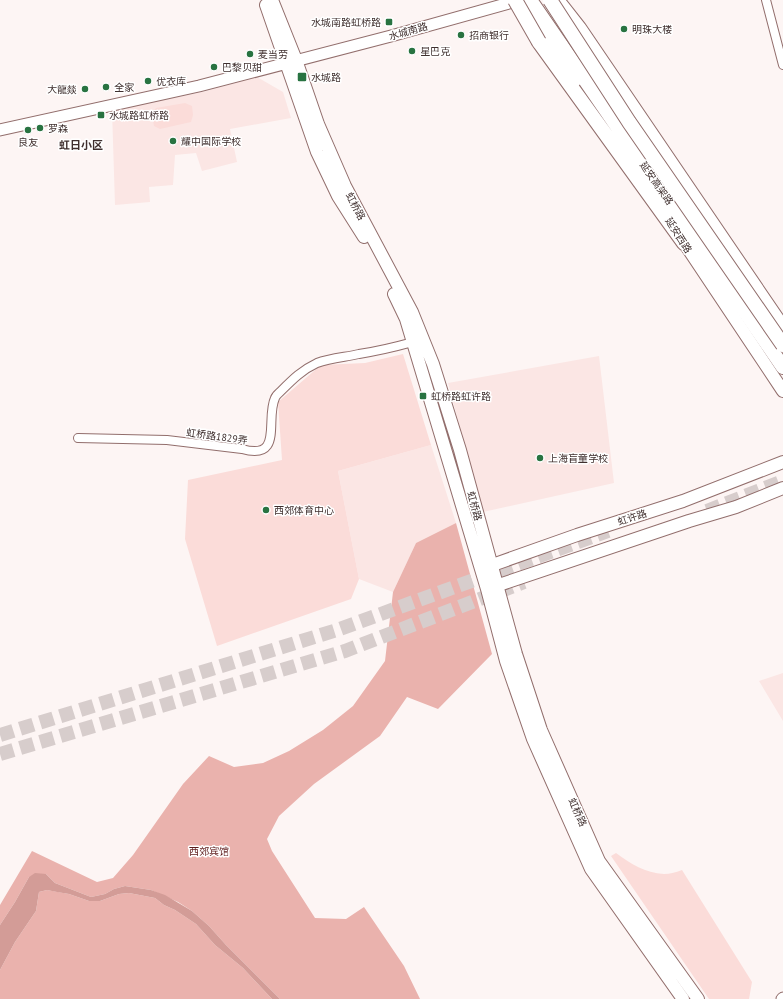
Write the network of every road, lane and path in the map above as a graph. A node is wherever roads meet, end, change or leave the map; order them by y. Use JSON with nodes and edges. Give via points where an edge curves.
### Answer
{"nodes":[{"id":1,"x":264,"y":0,"type":"edge"},
{"id":2,"x":272,"y":0,"type":"edge"},
{"id":3,"x":530,"y":0,"type":"edge"},
{"id":4,"x":549,"y":0,"type":"edge"},
{"id":5,"x":557,"y":0,"type":"edge"},
{"id":6,"x":563,"y":0,"type":"edge"},
{"id":7,"x":766,"y":0,"type":"edge"},
{"id":8,"x":515,"y":1,"type":"edge"},
{"id":9,"x":291,"y":62,"type":"junction"},
{"id":10,"x":783,"y":65,"type":"edge"},
{"id":11,"x":0,"y":130,"type":"edge"},
{"id":12,"x":684,"y":243,"type":"junction"},
{"id":13,"x":782,"y":327,"type":"edge"},
{"id":14,"x":413,"y":342,"type":"junction"},
{"id":15,"x":783,"y":345,"type":"edge"},
{"id":16,"x":783,"y":367,"type":"edge"},
{"id":17,"x":783,"y":391,"type":"edge"},
{"id":18,"x":78,"y":438,"type":"dead end"},
{"id":19,"x":783,"y":462,"type":"edge"},
{"id":20,"x":783,"y":488,"type":"edge"},
{"id":21,"x":486,"y":567,"type":"junction"},
{"id":22,"x":492,"y":588,"type":"junction"},
{"id":23,"x":684,"y":999,"type":"edge"},
{"id":24,"x":698,"y":999,"type":"edge"}],
"edges":[{"from":1,"to":9,"type":"main road","name":"虹桥路"},
{"from":2,"to":9,"type":"main road","name":"虹桥路"},
{"from":3,"to":16,"type":"highway","name":"延安高架路"},
{"from":4,"to":13,"type":"main road","via":[[777,329]]},
{"from":4,"to":15,"type":"highway","name":"延安高架路","bridge":true,"via":[[629,122]]},
{"from":5,"to":13,"type":"highway","via":[[579,28]]},
{"from":6,"to":13,"type":"main road","via":[[631,102],[698,192]]},
{"from":7,"to":10,"type":"street"},
{"from":8,"to":9,"type":"street","name":"水城南路"},
{"from":8,"to":12,"type":"main road","name":"延安西路","via":[[653,192]]},
{"from":8,"to":12,"type":"highway","bridge":true,"via":[[539,42]]},
{"from":9,"to":11,"type":"street","via":[[198,86]]},
{"from":9,"to":14,"type":"main road","name":"虹桥路","via":[[317,152],[338,196],[376,256],[406,319]]},
{"from":9,"to":21,"type":"main road","name":"虹桥路","via":[[345,186],[412,312],[433,364],[460,450]]},
{"from":12,"to":17,"type":"main road","name":"延安西路"},
{"from":14,"to":18,"type":"street","name":"虹桥路1829弄","via":[[318,363],[294,377],[275,396],[270,438],[266,448],[261,451],[167,440]]},
{"from":14,"to":21,"type":"main road","name":"虹桥路"},
{"from":19,"to":21,"type":"main road","name":"虹许路","via":[[683,501]]},
{"from":20,"to":22,"type":"main road","via":[[729,509]]},
{"from":21,"to":22,"type":"main road","name":"虹桥路"},
{"from":22,"to":23,"type":"main road","name":"虹桥路","via":[[506,661],[533,739],[591,869]]},
{"from":22,"to":24,"type":"main road","name":"虹桥路","via":[[541,730],[599,861]]}]}
